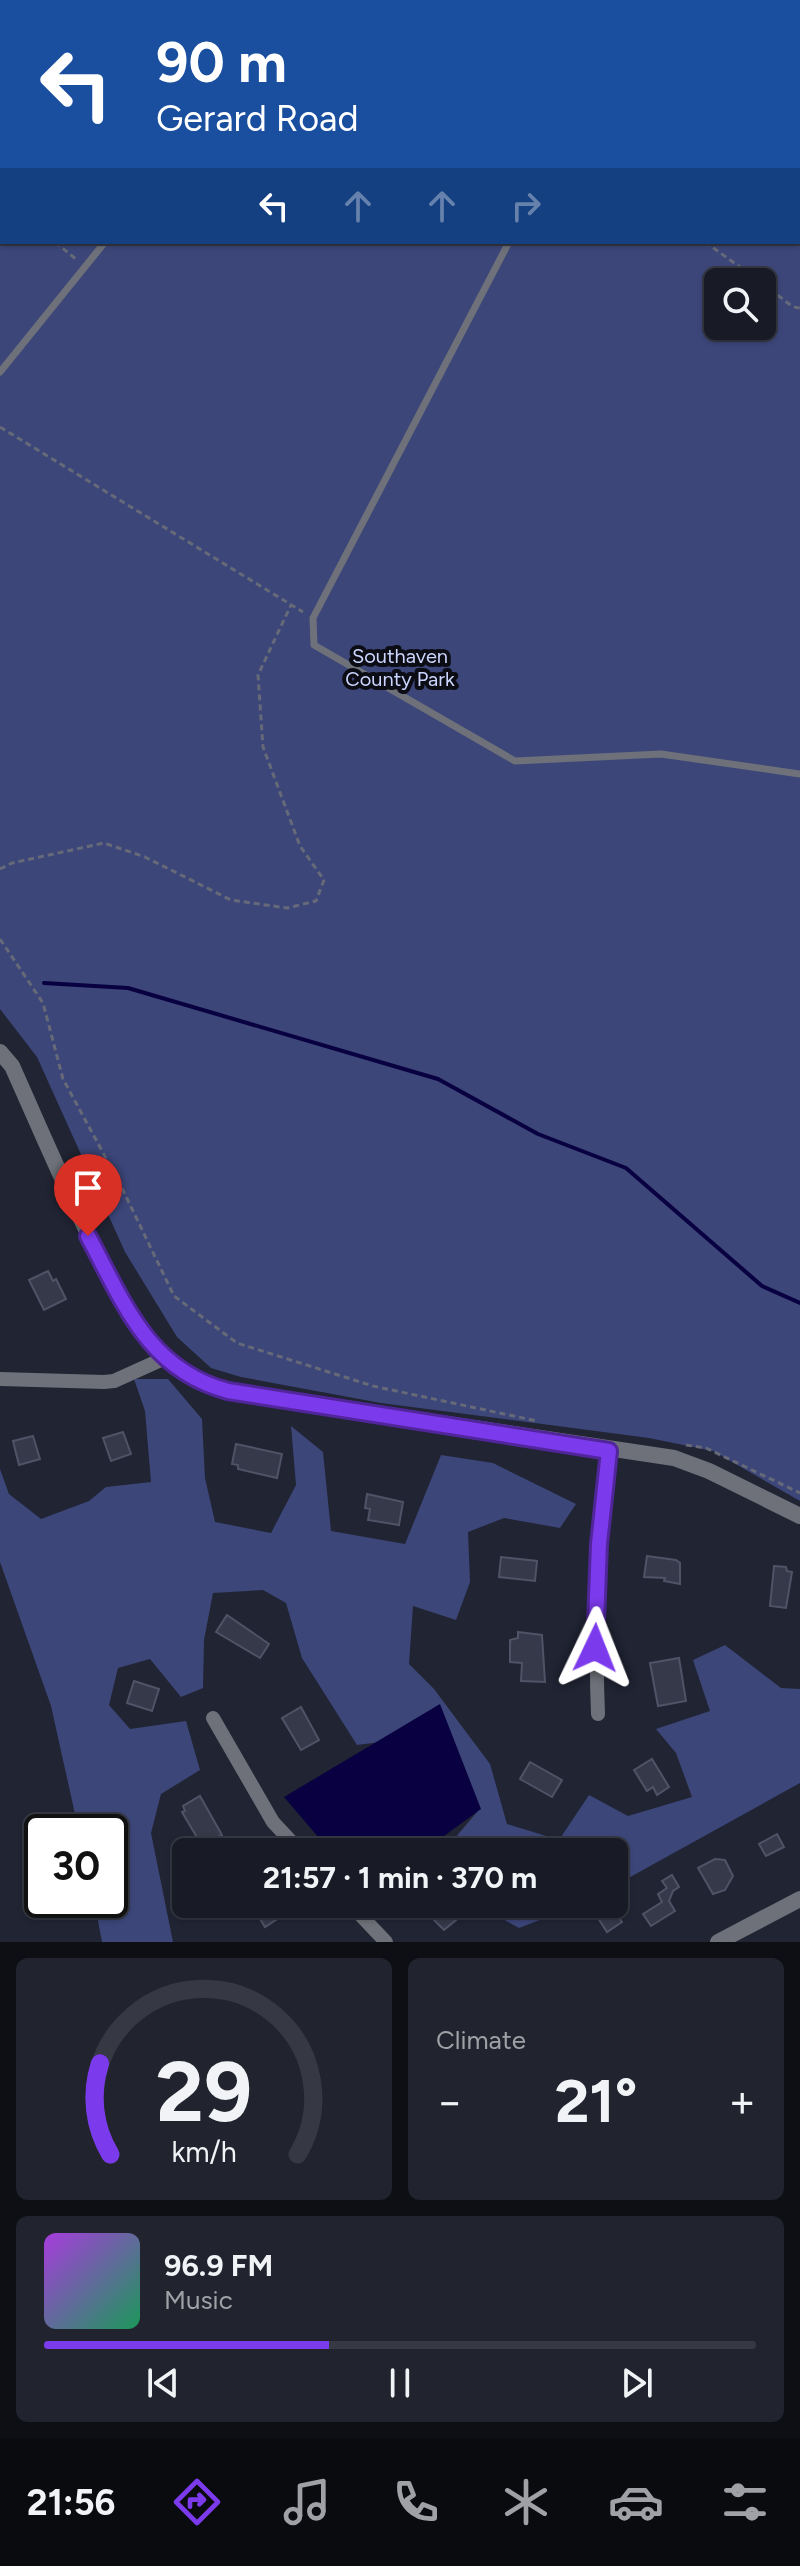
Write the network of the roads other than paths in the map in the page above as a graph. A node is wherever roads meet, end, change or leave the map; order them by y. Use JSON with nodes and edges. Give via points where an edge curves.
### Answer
{"nodes":[{"id":1,"x":103,"y":244,"type":"edge"},
{"id":2,"x":508,"y":244,"type":"edge"},
{"id":3,"x":0,"y":372,"type":"edge"},
{"id":4,"x":800,"y":774,"type":"edge"},
{"id":5,"x":0,"y":1052,"type":"edge"},
{"id":6,"x":165,"y":1358,"type":"junction"},
{"id":7,"x":0,"y":1379,"type":"edge"},
{"id":8,"x":609,"y":1451,"type":"junction"},
{"id":9,"x":800,"y":1516,"type":"edge"},
{"id":10,"x":598,"y":1714,"type":"dead end"},
{"id":11,"x":213,"y":1718,"type":"dead end"},
{"id":12,"x":288,"y":1838,"type":"edge"},
{"id":13,"x":800,"y":1899,"type":"edge"},
{"id":14,"x":363,"y":1918,"type":"edge"},
{"id":15,"x":386,"y":1942,"type":"edge"},
{"id":16,"x":718,"y":1942,"type":"edge"}],
"edges":[{"from":1,"to":3,"type":"lane"},
{"from":2,"to":4,"type":"lane","via":[[313,618],[314,645],[515,761],[661,754]]},
{"from":5,"to":6,"type":"street","via":[[12,1066],[76,1213],[137,1329]]},
{"from":6,"to":7,"type":"street","via":[[104,1382]]},
{"from":6,"to":8,"type":"street","via":[[204,1385],[228,1391]]},
{"from":8,"to":9,"type":"street","via":[[694,1464]]},
{"from":8,"to":10,"type":"street","via":[[599,1544]]},
{"from":11,"to":12,"type":"street","via":[[273,1822]]},
{"from":13,"to":16,"type":"street"},
{"from":14,"to":15,"type":"street"}]}
